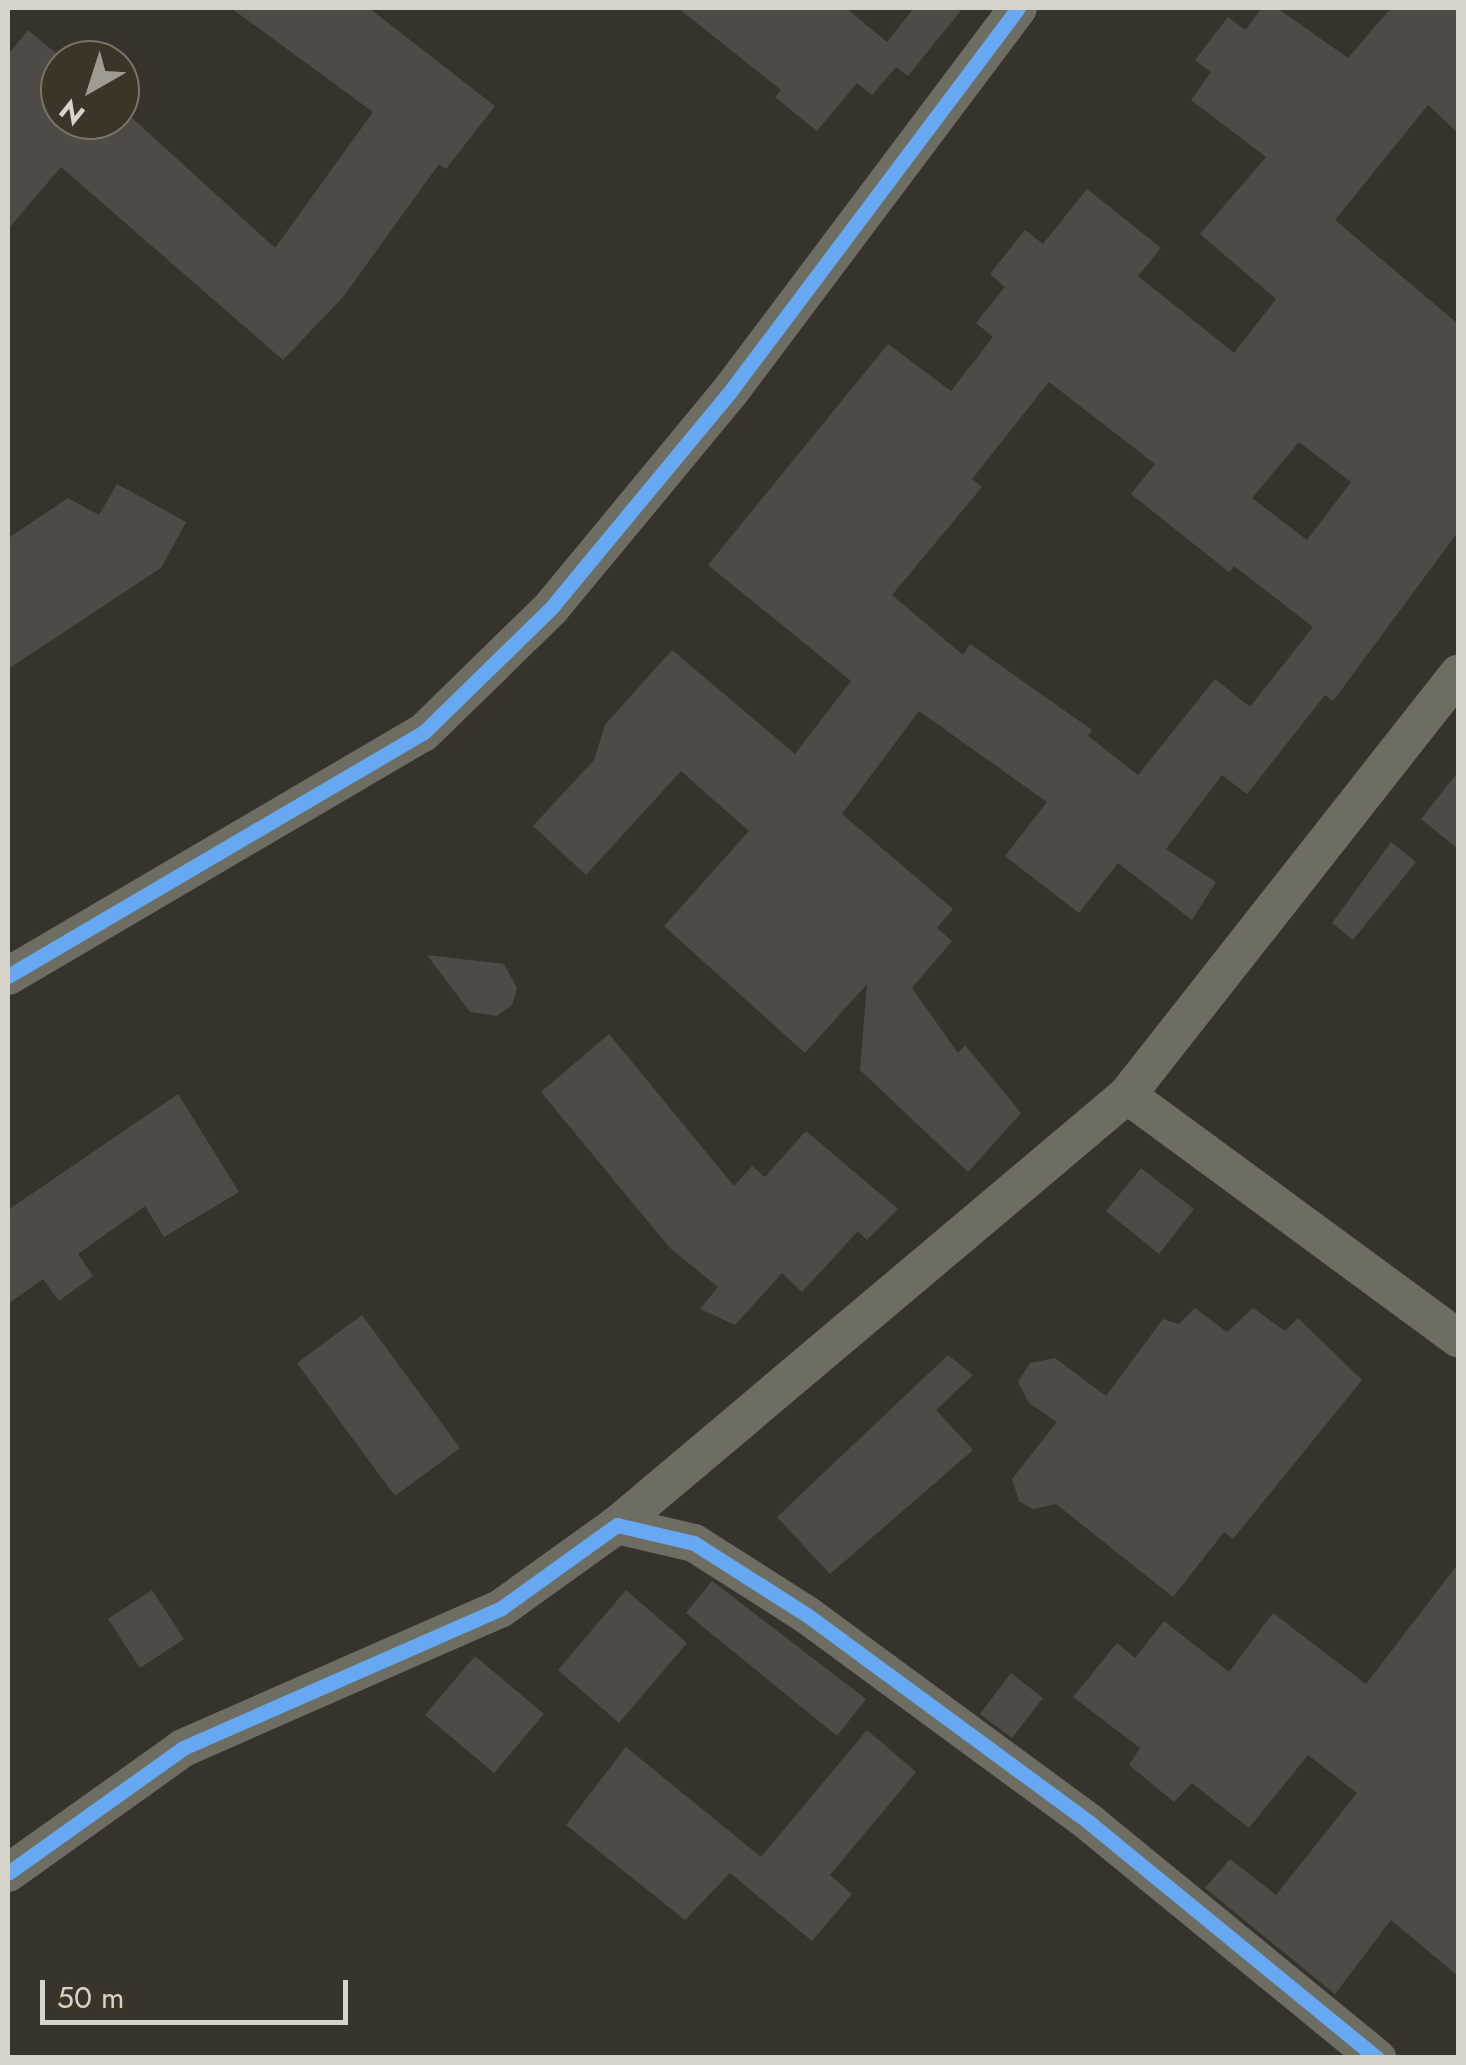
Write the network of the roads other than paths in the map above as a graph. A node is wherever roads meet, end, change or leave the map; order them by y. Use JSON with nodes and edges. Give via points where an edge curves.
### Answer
{"nodes":[{"id":1,"x":1018,"y":8,"type":"edge"},
{"id":2,"x":1458,"y":674,"type":"edge"},
{"id":3,"x":8,"y":976,"type":"edge"},
{"id":4,"x":1127,"y":1095,"type":"junction"},
{"id":5,"x":1458,"y":1338,"type":"edge"},
{"id":6,"x":617,"y":1525,"type":"junction"},
{"id":7,"x":8,"y":1874,"type":"edge"},
{"id":8,"x":1377,"y":2058,"type":"edge"}],
"edges":[{"from":1,"to":3,"type":"street","via":[[732,389],[552,608],[424,733]]},
{"from":2,"to":4,"type":"street"},
{"from":4,"to":5,"type":"street"},
{"from":4,"to":6,"type":"street"},
{"from":6,"to":7,"type":"street","via":[[500,1609],[182,1748]]},
{"from":6,"to":8,"type":"street","via":[[694,1543],[807,1615],[1092,1824]]}]}
